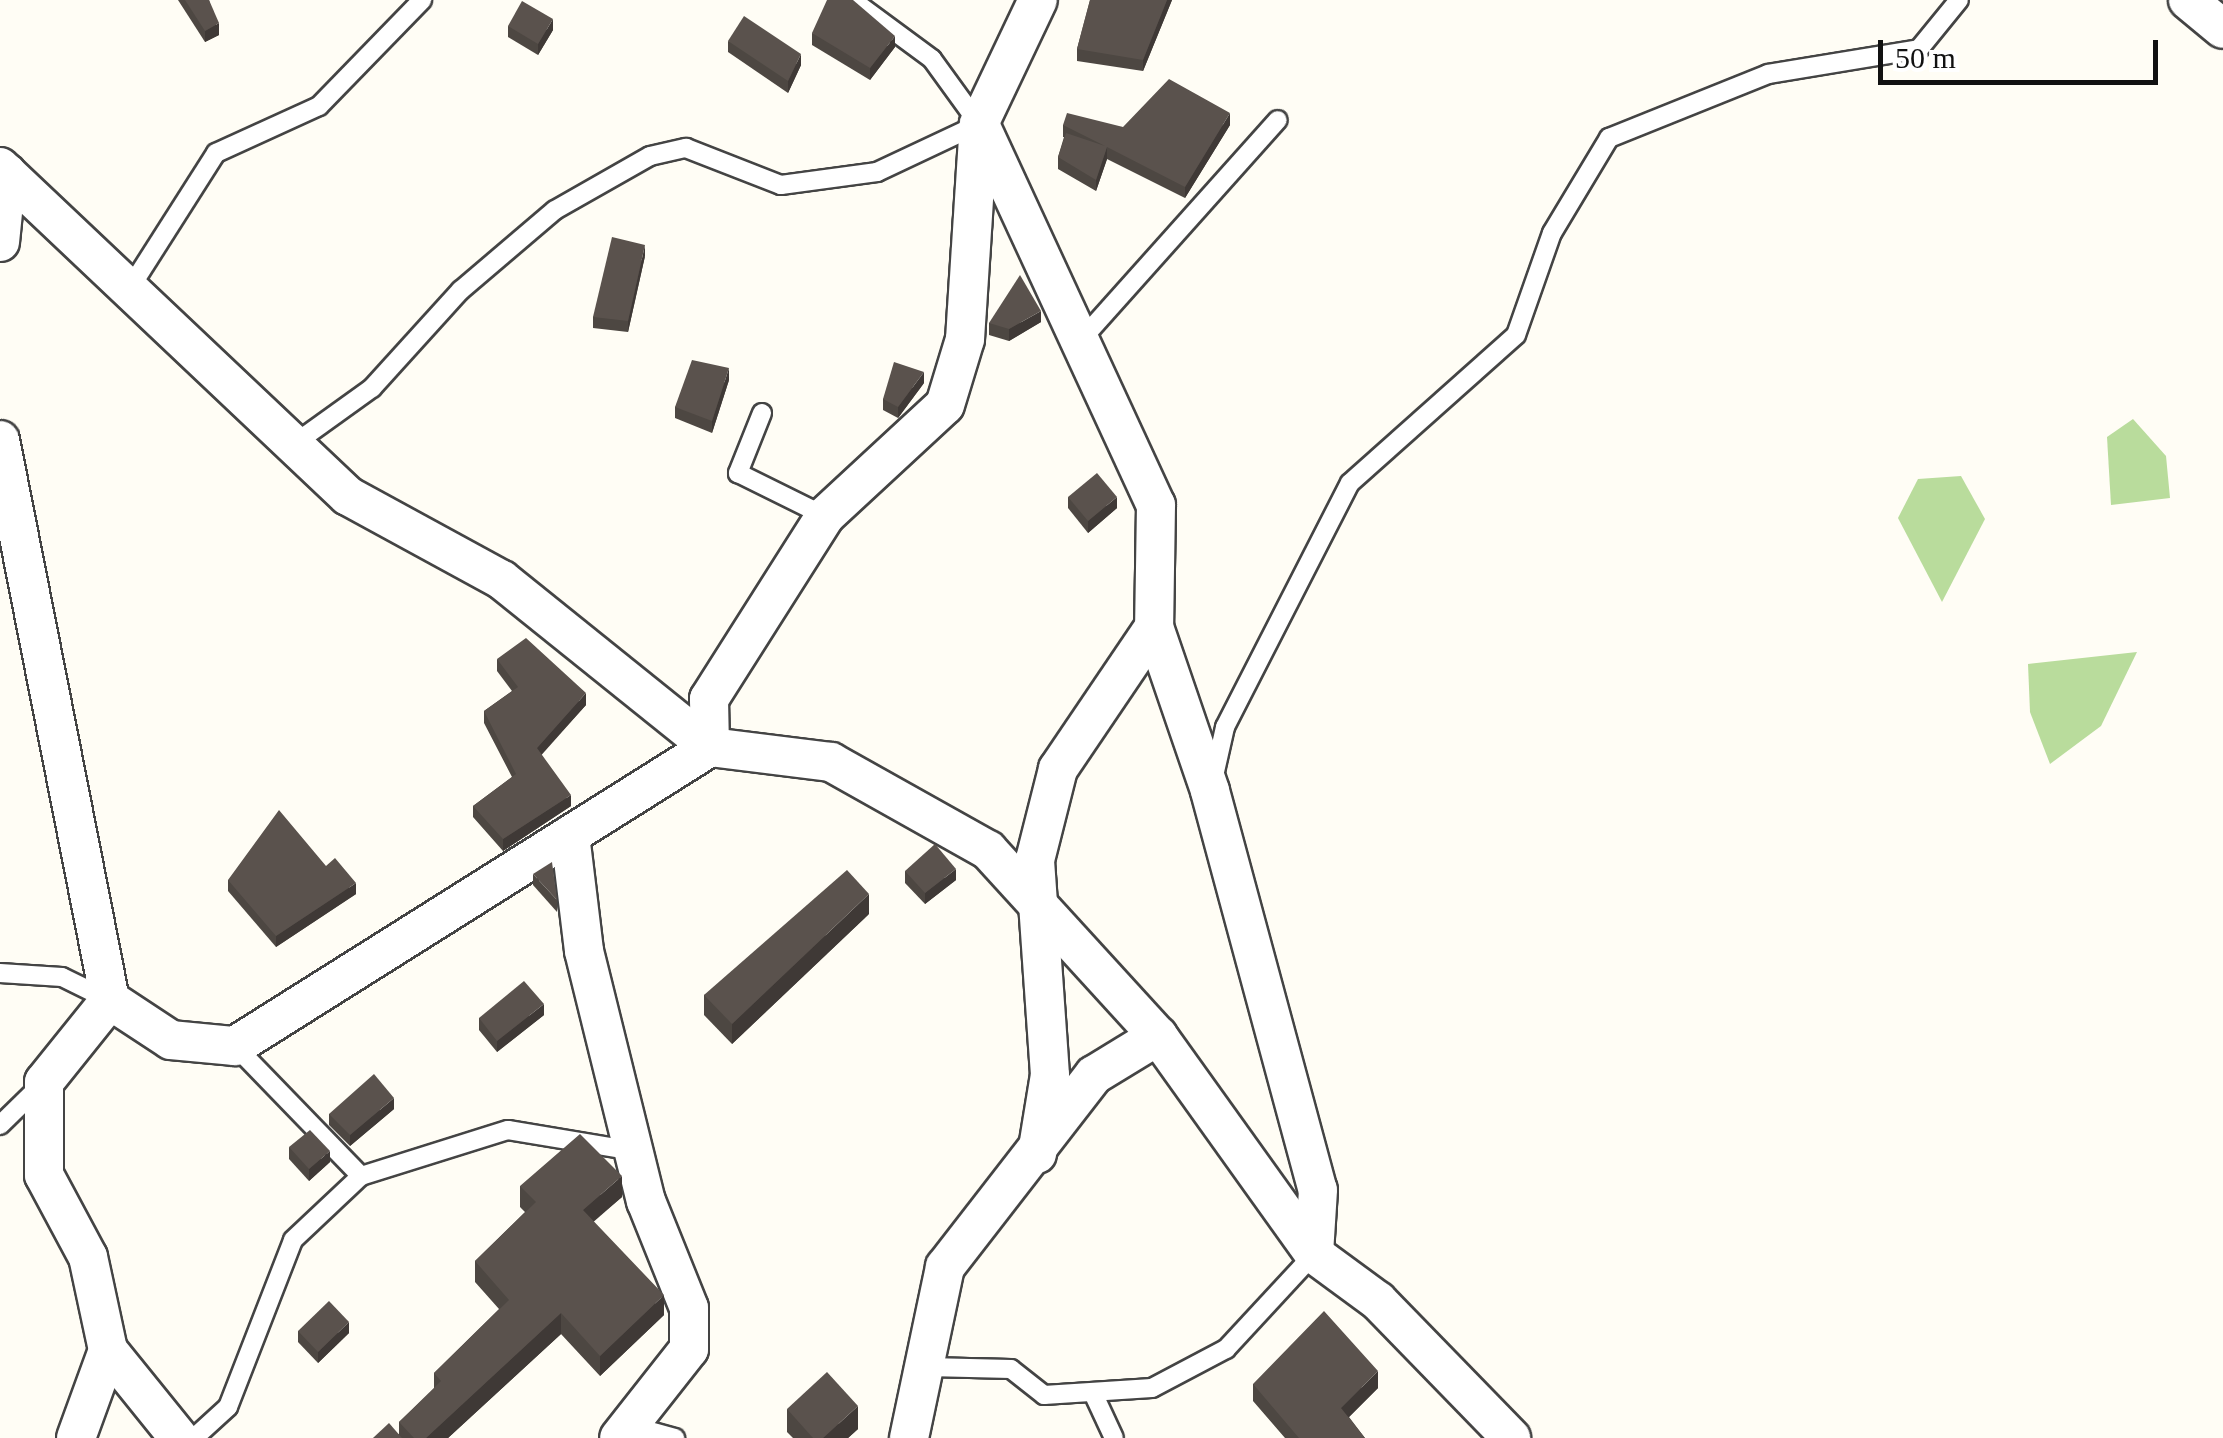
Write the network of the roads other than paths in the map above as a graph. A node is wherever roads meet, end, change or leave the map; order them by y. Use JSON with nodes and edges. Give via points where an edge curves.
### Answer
{"nodes":[{"id":1,"x":422,"y":0,"type":"edge"},
{"id":2,"x":852,"y":0,"type":"edge"},
{"id":3,"x":1038,"y":0,"type":"edge"},
{"id":4,"x":1959,"y":0,"type":"edge"},
{"id":5,"x":2188,"y":0,"type":"edge"},
{"id":6,"x":2223,"y":30,"type":"edge"},
{"id":7,"x":1278,"y":120,"type":"dead end"},
{"id":8,"x":979,"y":124,"type":"junction"},
{"id":9,"x":3,"y":170,"type":"edge"},
{"id":10,"x":0,"y":242,"type":"edge"},
{"id":11,"x":130,"y":288,"type":"junction"},
{"id":12,"x":1082,"y":340,"type":"junction"},
{"id":13,"x":762,"y":413,"type":"dead end"},
{"id":14,"x":0,"y":440,"type":"edge"},
{"id":15,"x":294,"y":444,"type":"junction"},
{"id":16,"x":825,"y":516,"type":"junction"},
{"id":17,"x":1154,"y":627,"type":"junction"},
{"id":18,"x":710,"y":747,"type":"junction"},
{"id":19,"x":1210,"y":791,"type":"junction"},
{"id":20,"x":570,"y":835,"type":"junction"},
{"id":21,"x":1036,"y":902,"type":"junction"},
{"id":22,"x":0,"y":973,"type":"edge"},
{"id":23,"x":110,"y":1000,"type":"junction"},
{"id":24,"x":1158,"y":1036,"type":"junction"},
{"id":25,"x":235,"y":1046,"type":"junction"},
{"id":26,"x":44,"y":1082,"type":"junction"},
{"id":27,"x":0,"y":1125,"type":"edge"},
{"id":28,"x":634,"y":1151,"type":"junction"},
{"id":29,"x":1037,"y":1154,"type":"junction"},
{"id":30,"x":361,"y":1176,"type":"junction"},
{"id":31,"x":1314,"y":1254,"type":"junction"},
{"id":32,"x":108,"y":1350,"type":"junction"},
{"id":33,"x":928,"y":1367,"type":"junction"},
{"id":34,"x":1094,"y":1395,"type":"junction"},
{"id":35,"x":624,"y":1431,"type":"edge"},
{"id":36,"x":76,"y":1438,"type":"edge"},
{"id":37,"x":179,"y":1438,"type":"edge"},
{"id":38,"x":194,"y":1438,"type":"edge"},
{"id":39,"x":674,"y":1438,"type":"edge"},
{"id":40,"x":909,"y":1438,"type":"edge"},
{"id":41,"x":1114,"y":1438,"type":"edge"},
{"id":42,"x":1511,"y":1438,"type":"edge"}],
"edges":[{"from":1,"to":11,"type":"lane","via":[[319,106],[216,153]]},
{"from":2,"to":8,"type":"lane","via":[[932,59]]},
{"from":3,"to":8,"type":"street"},
{"from":4,"to":19,"type":"lane","via":[[1919,49],[1768,74],[1609,138],[1552,233],[1516,334],[1350,483],[1224,727]]},
{"from":5,"to":6,"type":"street"},
{"from":7,"to":12,"type":"lane"},
{"from":8,"to":12,"type":"street"},
{"from":8,"to":15,"type":"lane","via":[[877,172],[781,186],[686,148],[650,156],[555,210],[462,290],[372,388]]},
{"from":8,"to":16,"type":"street","via":[[966,339],[945,406]]},
{"from":9,"to":10,"type":"street"},
{"from":9,"to":11,"type":"street"},
{"from":11,"to":15,"type":"street"},
{"from":12,"to":17,"type":"street","via":[[1156,505]]},
{"from":13,"to":16,"type":"lane","via":[[738,473]]},
{"from":14,"to":23,"type":"street"},
{"from":15,"to":18,"type":"street","via":[[348,496],[502,580]]},
{"from":16,"to":18,"type":"street","via":[[709,700]]},
{"from":17,"to":19,"type":"street"},
{"from":17,"to":21,"type":"street","via":[[1058,769]]},
{"from":18,"to":20,"type":"street"},
{"from":18,"to":21,"type":"street","via":[[830,762],[988,850]]},
{"from":19,"to":31,"type":"street","via":[[1318,1190]]},
{"from":20,"to":25,"type":"street"},
{"from":20,"to":28,"type":"street","via":[[584,951]]},
{"from":21,"to":24,"type":"street"},
{"from":21,"to":29,"type":"street","via":[[1050,1075]]},
{"from":22,"to":23,"type":"lane","via":[[62,977]]},
{"from":23,"to":25,"type":"street","via":[[171,1040]]},
{"from":23,"to":26,"type":"street"},
{"from":24,"to":29,"type":"street","via":[[1094,1075]]},
{"from":24,"to":31,"type":"street"},
{"from":25,"to":30,"type":"lane"},
{"from":26,"to":27,"type":"lane"},
{"from":26,"to":32,"type":"street","via":[[44,1175],[88,1257]]},
{"from":28,"to":30,"type":"lane","via":[[508,1130]]},
{"from":28,"to":35,"type":"street","via":[[688,1308],[689,1349]]},
{"from":29,"to":33,"type":"street","via":[[945,1267]]},
{"from":30,"to":38,"type":"lane","via":[[294,1240],[228,1407]]},
{"from":31,"to":34,"type":"lane","via":[[1226,1349],[1152,1388]]},
{"from":31,"to":42,"type":"street","via":[[1378,1301]]},
{"from":32,"to":36,"type":"street"},
{"from":32,"to":37,"type":"street"},
{"from":33,"to":34,"type":"lane","via":[[1011,1369],[1044,1395]]},
{"from":33,"to":40,"type":"street"},
{"from":34,"to":41,"type":"lane"},
{"from":35,"to":39,"type":"lane"}]}
